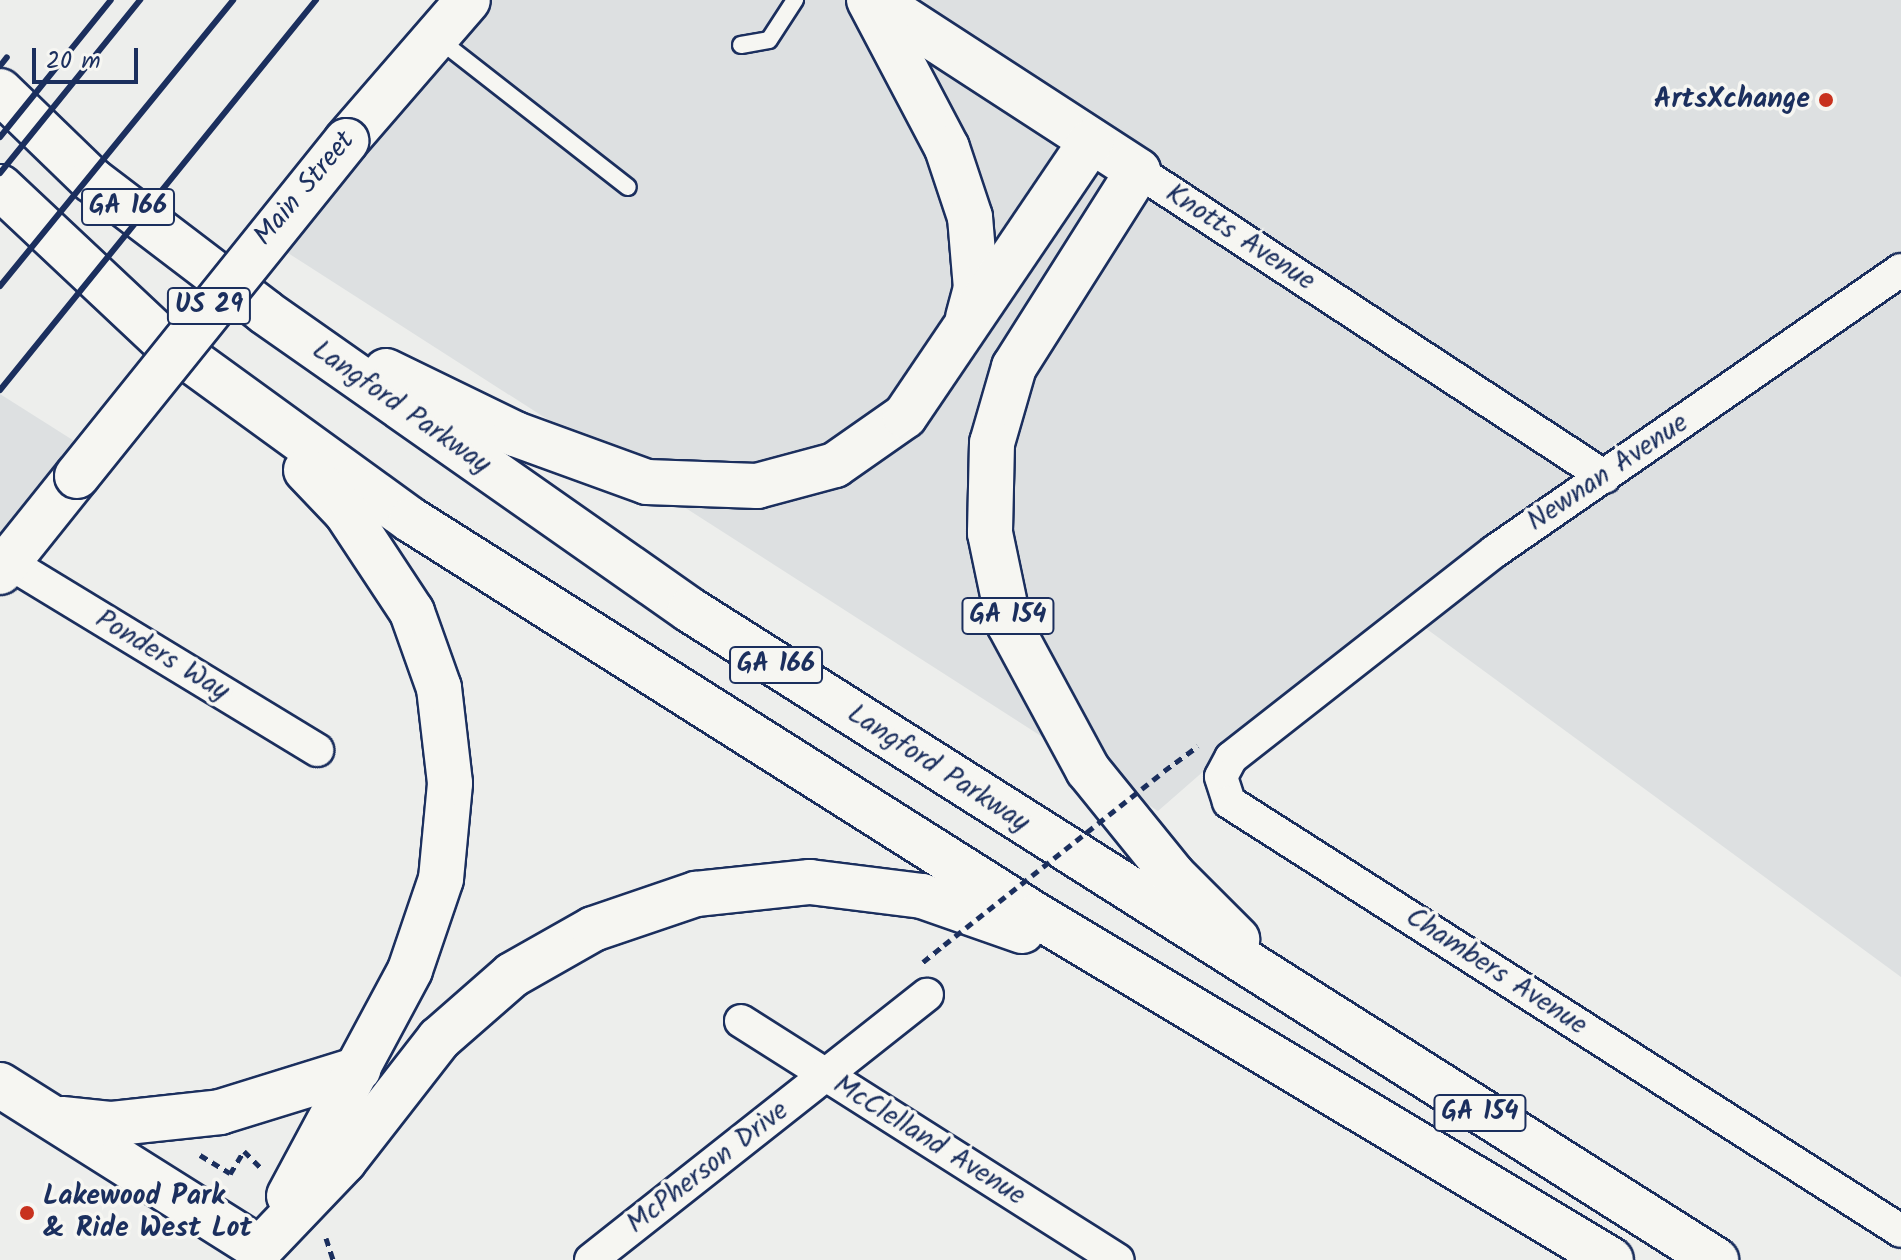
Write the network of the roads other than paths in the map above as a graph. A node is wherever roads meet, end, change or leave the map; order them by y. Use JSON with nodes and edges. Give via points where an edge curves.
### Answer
{"nodes":[{"id":1,"x":795,"y":0,"type":"edge"},
{"id":2,"x":872,"y":0,"type":"edge"},
{"id":3,"x":468,"y":1,"type":"edge"},
{"id":4,"x":436,"y":37,"type":"junction"},
{"id":5,"x":741,"y":45,"type":"dead end"},
{"id":6,"x":0,"y":91,"type":"edge"},
{"id":7,"x":1091,"y":141,"type":"junction"},
{"id":8,"x":1138,"y":171,"type":"junction"},
{"id":9,"x":0,"y":187,"type":"edge"},
{"id":10,"x":628,"y":187,"type":"dead end"},
{"id":11,"x":1901,"y":270,"type":"edge"},
{"id":12,"x":265,"y":312,"type":"junction"},
{"id":13,"x":967,"y":324,"type":"junction"},
{"id":14,"x":250,"y":409,"type":"junction"},
{"id":15,"x":1605,"y":477,"type":"junction"},
{"id":16,"x":4,"y":567,"type":"edge"},
{"id":17,"x":1322,"y":686,"type":"joint"},
{"id":18,"x":317,"y":750,"type":"dead end"},
{"id":19,"x":927,"y":995,"type":"dead end"},
{"id":20,"x":1298,"y":1000,"type":"junction"},
{"id":21,"x":741,"y":1021,"type":"dead end"},
{"id":22,"x":1250,"y":1042,"type":"junction"},
{"id":23,"x":359,"y":1069,"type":"junction"},
{"id":24,"x":825,"y":1076,"type":"junction"},
{"id":25,"x":0,"y":1085,"type":"edge"},
{"id":26,"x":62,"y":1119,"type":"junction"},
{"id":27,"x":1901,"y":1231,"type":"edge"},
{"id":28,"x":264,"y":1256,"type":"edge"},
{"id":29,"x":591,"y":1260,"type":"edge"},
{"id":30,"x":1118,"y":1260,"type":"edge"},
{"id":31,"x":1611,"y":1260,"type":"edge"},
{"id":32,"x":1716,"y":1260,"type":"edge"}],
"edges":[{"from":1,"to":5,"type":"lane","via":[[769,40]]},
{"from":2,"to":7,"type":"main road","name":"Knotts Avenue"},
{"from":2,"to":13,"type":"main road","via":[[947,148],[970,217],[976,288]]},
{"from":3,"to":4,"type":"main road","name":"Main Street","number":"US 29"},
{"from":4,"to":10,"type":"lane"},
{"from":4,"to":16,"type":"main road","name":"Main Street","number":"US 29","bridge":true,"via":[[346,141]]},
{"from":6,"to":12,"type":"main road","name":"Langford Parkway","number":"GA 166","via":[[92,180]]},
{"from":7,"to":8,"type":"main road","name":"Knotts Avenue"},
{"from":7,"to":13,"type":"main road"},
{"from":8,"to":15,"type":"street","name":"Knotts Avenue"},
{"from":8,"to":20,"type":"main road","number":"GA 154","via":[[1014,367],[992,443],[990,533],[1009,624],[1088,770],[1173,875]]},
{"from":9,"to":14,"type":"main road","number":"GA 166","via":[[163,340]]},
{"from":11,"to":15,"type":"street","name":"Newnan Avenue"},
{"from":12,"to":13,"type":"main road","via":[[515,434],[647,482],[699,488],[757,486],[835,465],[905,416]]},
{"from":12,"to":20,"type":"main road","name":"Langford Parkway","number":"GA 166","via":[[690,610]]},
{"from":14,"to":22,"type":"main road","number":"GA 166","via":[[619,657]]},
{"from":14,"to":23,"type":"main road","via":[[346,512],[412,612],[439,688],[450,783],[441,879],[410,970]]},
{"from":15,"to":17,"type":"street","name":"Newnan Avenue","via":[[1495,551]]},
{"from":16,"to":18,"type":"street","name":"Ponders Way"},
{"from":17,"to":27,"type":"street","name":"Chambers Avenue","via":[[1231,758],[1221,777],[1229,802]]},
{"from":19,"to":24,"type":"street","name":"McPherson Drive"},
{"from":20,"to":32,"type":"main road","name":"Langford Parkway","number":"GA 154"},
{"from":21,"to":24,"type":"street","name":"McClelland Avenue"},
{"from":22,"to":28,"type":"main road","via":[[1055,945],[922,896],[810,882],[696,894],[551,950],[474,1006]]},
{"from":22,"to":31,"type":"main road","number":"GA 154"},
{"from":23,"to":26,"type":"main road","via":[[220,1112],[110,1124]]},
{"from":23,"to":28,"type":"main road"},
{"from":24,"to":29,"type":"street","name":"McPherson Drive"},
{"from":24,"to":30,"type":"street","name":"McClelland Avenue"},
{"from":25,"to":26,"type":"main road"},
{"from":26,"to":28,"type":"main road"}]}
